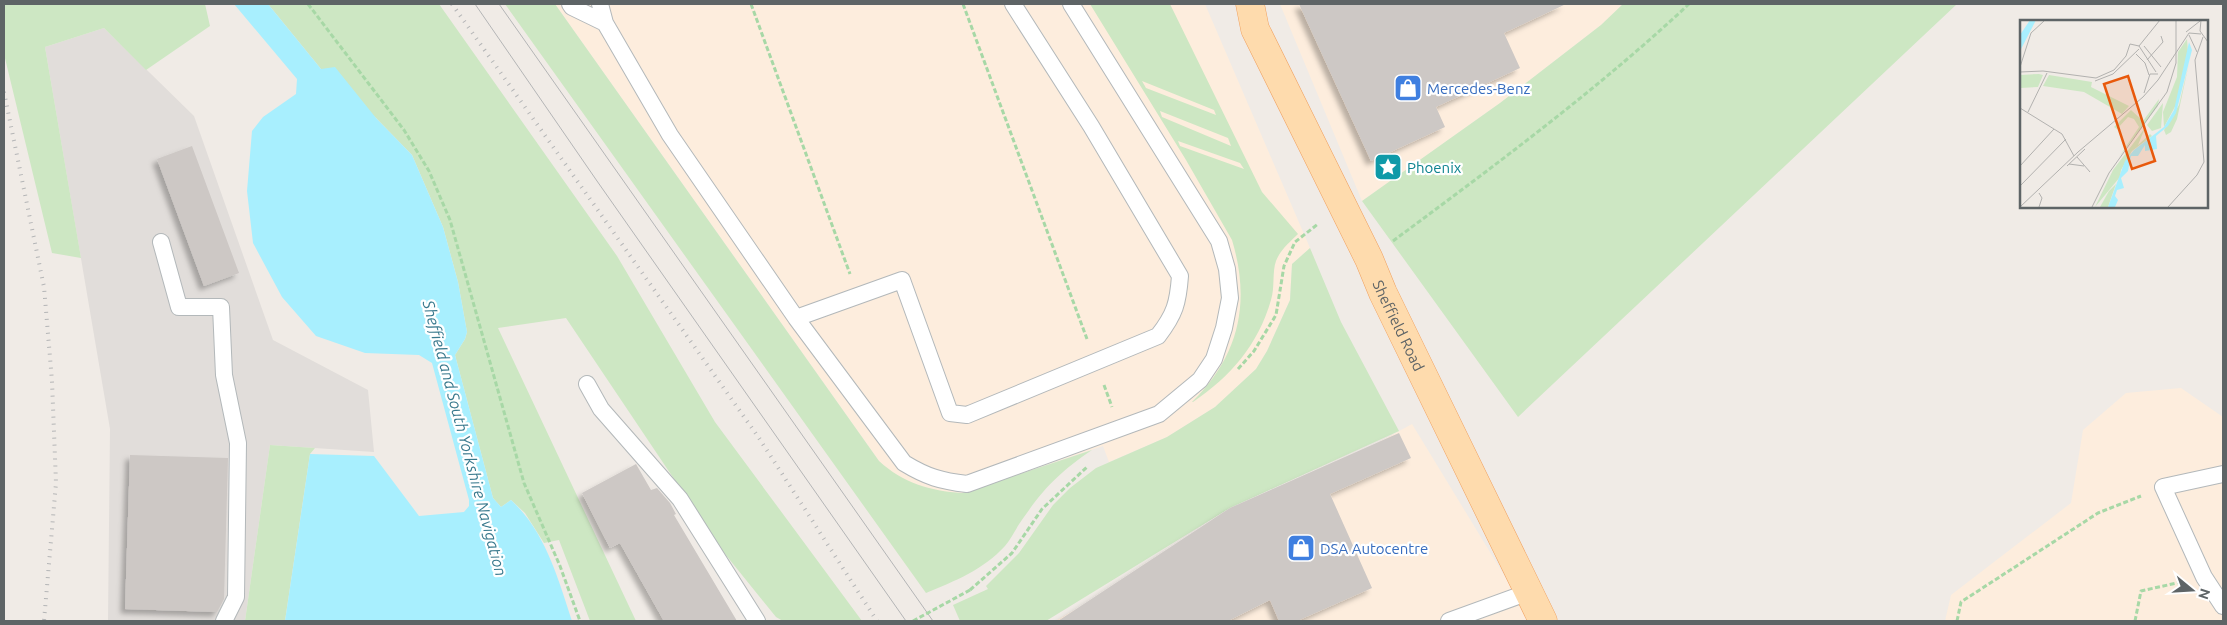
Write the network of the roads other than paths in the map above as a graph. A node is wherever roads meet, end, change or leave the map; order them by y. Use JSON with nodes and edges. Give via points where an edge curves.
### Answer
{"nodes":[{"id":1,"x":570,"y":4,"type":"edge"},
{"id":2,"x":600,"y":4,"type":"edge"},
{"id":3,"x":1013,"y":4,"type":"edge"},
{"id":4,"x":1071,"y":4,"type":"edge"},
{"id":5,"x":1231,"y":4,"type":"edge"},
{"id":6,"x":1252,"y":16,"type":"edge"},
{"id":7,"x":605,"y":22,"type":"junction"},
{"id":8,"x":161,"y":242,"type":"dead end"},
{"id":9,"x":796,"y":318,"type":"junction"},
{"id":10,"x":587,"y":384,"type":"dead end"},
{"id":11,"x":2223,"y":474,"type":"edge"},
{"id":12,"x":2219,"y":590,"type":"edge"},
{"id":13,"x":1528,"y":592,"type":"junction"},
{"id":14,"x":2223,"y":606,"type":"edge"},
{"id":15,"x":224,"y":621,"type":"edge"},
{"id":16,"x":758,"y":621,"type":"edge"},
{"id":17,"x":1449,"y":621,"type":"edge"},
{"id":18,"x":1543,"y":621,"type":"edge"}],
"edges":[{"from":1,"to":7,"type":"lane"},
{"from":2,"to":7,"type":"lane"},
{"from":3,"to":9,"type":"lane","via":[[1091,126],[1180,276],[1178,301],[1169,322],[1158,336],[967,415],[950,413],[902,280]]},
{"from":4,"to":9,"type":"lane","via":[[1218,241],[1227,269],[1230,298],[1214,359],[1200,380],[1159,414],[967,484],[935,479],[904,463]]},
{"from":5,"to":6,"type":"main road","name":"Sheffield Road"},
{"from":6,"to":13,"type":"main road","name":"Sheffield Road"},
{"from":7,"to":9,"type":"lane","via":[[670,135]]},
{"from":8,"to":15,"type":"lane","via":[[179,308],[221,307],[224,375],[238,443],[236,597]]},
{"from":10,"to":16,"type":"lane","via":[[601,409],[680,500]]},
{"from":11,"to":12,"type":"lane","via":[[2163,487],[2204,577]]},
{"from":12,"to":14,"type":"lane"},
{"from":13,"to":17,"type":"lane"},
{"from":13,"to":18,"type":"main road","name":"Sheffield Road"}]}
